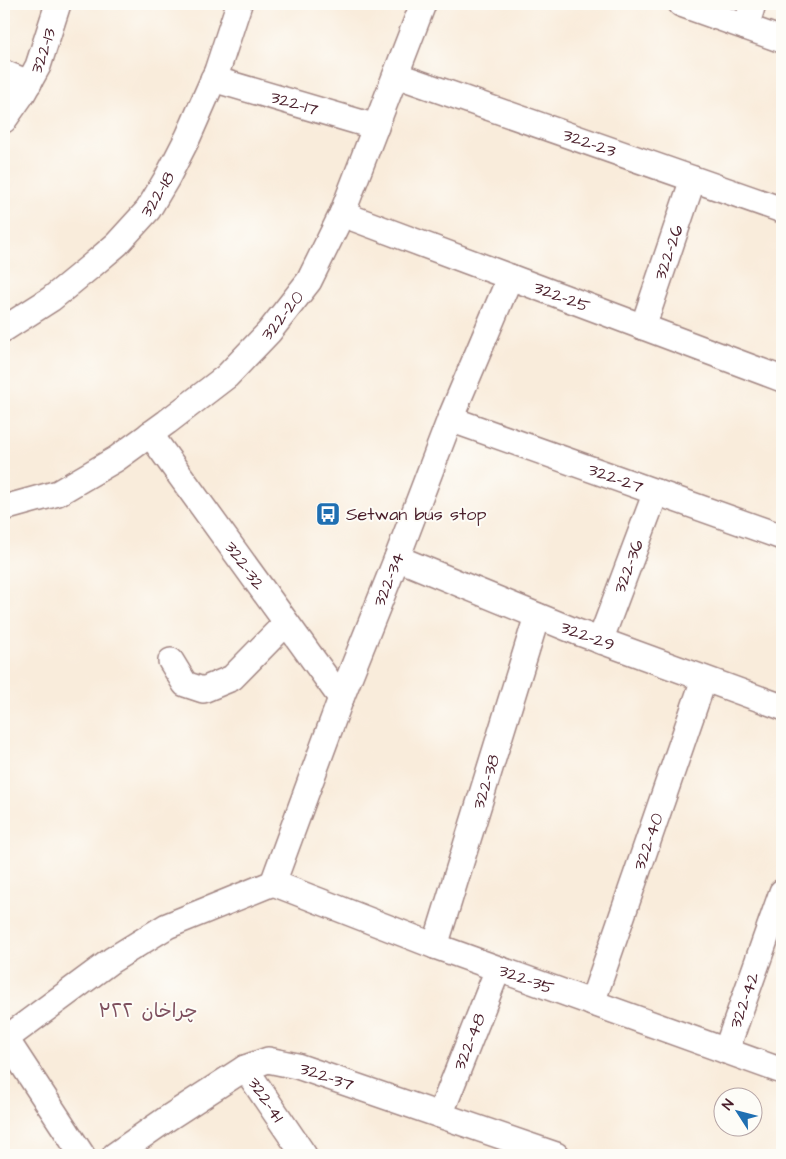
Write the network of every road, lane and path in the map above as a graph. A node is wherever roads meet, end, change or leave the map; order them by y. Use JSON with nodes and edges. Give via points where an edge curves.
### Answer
{"nodes":[{"id":1,"x":58,"y":4,"type":"edge"},
{"id":2,"x":239,"y":4,"type":"edge"},
{"id":3,"x":423,"y":4,"type":"edge"},
{"id":4,"x":681,"y":4,"type":"edge"},
{"id":5,"x":749,"y":15,"type":"edge"},
{"id":6,"x":782,"y":40,"type":"edge"},
{"id":7,"x":4,"y":73,"type":"edge"},
{"id":8,"x":396,"y":75,"type":"junction"},
{"id":9,"x":213,"y":79,"type":"junction"},
{"id":10,"x":29,"y":82,"type":"junction"},
{"id":11,"x":4,"y":120,"type":"edge"},
{"id":12,"x":376,"y":127,"type":"junction"},
{"id":13,"x":692,"y":179,"type":"junction"},
{"id":14,"x":782,"y":210,"type":"edge"},
{"id":15,"x":342,"y":214,"type":"junction"},
{"id":16,"x":510,"y":277,"type":"junction"},
{"id":17,"x":643,"y":327,"type":"junction"},
{"id":18,"x":4,"y":329,"type":"edge"},
{"id":19,"x":782,"y":378,"type":"edge"},
{"id":20,"x":450,"y":419,"type":"junction"},
{"id":21,"x":150,"y":434,"type":"junction"},
{"id":22,"x":656,"y":492,"type":"junction"},
{"id":23,"x":4,"y":508,"type":"edge"},
{"id":24,"x":782,"y":537,"type":"edge"},
{"id":25,"x":397,"y":558,"type":"junction"},
{"id":26,"x":537,"y":616,"type":"junction"},
{"id":27,"x":286,"y":623,"type":"junction"},
{"id":28,"x":600,"y":641,"type":"junction"},
{"id":29,"x":171,"y":661,"type":"dead end"},
{"id":30,"x":704,"y":679,"type":"junction"},
{"id":31,"x":341,"y":698,"type":"junction"},
{"id":32,"x":782,"y":708,"type":"edge"},
{"id":33,"x":273,"y":883,"type":"junction"},
{"id":34,"x":782,"y":892,"type":"edge"},
{"id":35,"x":435,"y":946,"type":"junction"},
{"id":36,"x":498,"y":969,"type":"junction"},
{"id":37,"x":592,"y":1003,"type":"junction"},
{"id":38,"x":5,"y":1039,"type":"edge"},
{"id":39,"x":726,"y":1051,"type":"junction"},
{"id":40,"x":245,"y":1068,"type":"junction"},
{"id":41,"x":782,"y":1071,"type":"edge"},
{"id":42,"x":440,"y":1115,"type":"junction"},
{"id":43,"x":82,"y":1155,"type":"edge"},
{"id":44,"x":115,"y":1155,"type":"edge"},
{"id":45,"x":304,"y":1155,"type":"edge"},
{"id":46,"x":556,"y":1155,"type":"edge"}],
"edges":[{"from":1,"to":10,"type":"street","name":"322-13","via":[[38,66]]},
{"from":2,"to":9,"type":"street","name":"322-18"},
{"from":3,"to":8,"type":"street","name":"322-20"},
{"from":4,"to":5,"type":"street"},
{"from":5,"to":6,"type":"street"},
{"from":7,"to":10,"type":"street"},
{"from":8,"to":12,"type":"street","name":"322-20"},
{"from":8,"to":13,"type":"street","name":"322-23"},
{"from":9,"to":12,"type":"street","name":"322-17"},
{"from":9,"to":18,"type":"street","name":"322-18","via":[[188,137],[148,210],[90,267],[51,299]]},
{"from":10,"to":11,"type":"street","name":"322-13"},
{"from":12,"to":15,"type":"street","name":"322-20"},
{"from":13,"to":14,"type":"street","name":"322-23"},
{"from":13,"to":17,"type":"street","name":"322-26"},
{"from":15,"to":16,"type":"street","name":"322-25"},
{"from":15,"to":21,"type":"street","name":"322-20","via":[[309,281],[269,332],[227,376]]},
{"from":16,"to":17,"type":"street","name":"322-25"},
{"from":16,"to":20,"type":"street","name":"322-34"},
{"from":17,"to":19,"type":"street","name":"322-25"},
{"from":20,"to":22,"type":"street","name":"322-27"},
{"from":20,"to":25,"type":"street","name":"322-34"},
{"from":21,"to":23,"type":"street","name":"322-20","via":[[58,494]]},
{"from":21,"to":27,"type":"street","name":"322-32"},
{"from":22,"to":24,"type":"street","name":"322-27"},
{"from":22,"to":28,"type":"street","name":"322-36"},
{"from":25,"to":26,"type":"street","name":"322-29"},
{"from":25,"to":31,"type":"street","name":"322-34"},
{"from":26,"to":28,"type":"street","name":"322-29"},
{"from":26,"to":35,"type":"street","name":"322-38"},
{"from":27,"to":29,"type":"street","via":[[232,678],[203,690],[185,684]]},
{"from":27,"to":31,"type":"street","name":"322-32"},
{"from":28,"to":30,"type":"street","name":"322-29"},
{"from":30,"to":32,"type":"street","name":"322-29"},
{"from":30,"to":37,"type":"street","name":"322-40"},
{"from":31,"to":33,"type":"street","name":"322-34"},
{"from":33,"to":35,"type":"street","name":"322-35"},
{"from":33,"to":38,"type":"street","via":[[167,926],[112,960]]},
{"from":34,"to":39,"type":"street","name":"322-42"},
{"from":35,"to":36,"type":"street","name":"322-35"},
{"from":36,"to":37,"type":"street","name":"322-35"},
{"from":36,"to":42,"type":"street","name":"322-48"},
{"from":37,"to":39,"type":"street","name":"322-35"},
{"from":38,"to":43,"type":"street"},
{"from":39,"to":41,"type":"street","name":"322-35"},
{"from":40,"to":42,"type":"street","name":"322-37","via":[[268,1060],[297,1066]]},
{"from":40,"to":44,"type":"street","name":"322-37"},
{"from":40,"to":45,"type":"street","name":"322-41"},
{"from":42,"to":46,"type":"street","name":"322-37"}]}
